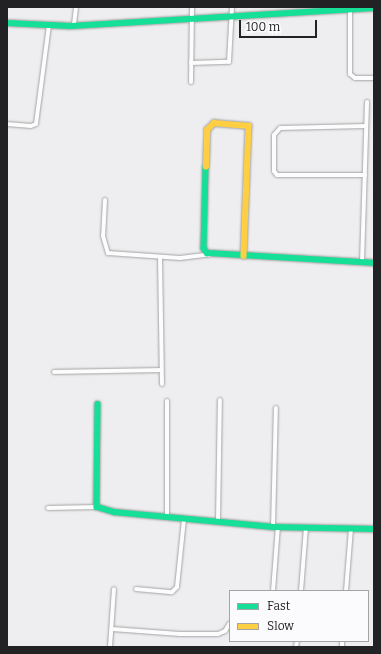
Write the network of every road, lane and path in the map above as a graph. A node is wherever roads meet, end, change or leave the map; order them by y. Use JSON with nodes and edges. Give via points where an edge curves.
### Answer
{"nodes":[{"id":1,"x":76,"y":7,"type":"edge"},
{"id":2,"x":192,"y":7,"type":"edge"},
{"id":3,"x":232,"y":7,"type":"edge"},
{"id":4,"x":374,"y":8,"type":"edge"},
{"id":5,"x":350,"y":9,"type":"junction"},
{"id":6,"x":298,"y":10,"type":"edge"},
{"id":7,"x":232,"y":17,"type":"junction"},
{"id":8,"x":192,"y":18,"type":"junction"},
{"id":9,"x":7,"y":23,"type":"edge"},
{"id":10,"x":74,"y":24,"type":"junction"},
{"id":11,"x":49,"y":26,"type":"junction"},
{"id":12,"x":191,"y":63,"type":"junction"},
{"id":13,"x":374,"y":78,"type":"edge"},
{"id":14,"x":191,"y":82,"type":"dead end"},
{"id":15,"x":367,"y":102,"type":"dead end"},
{"id":16,"x":7,"y":124,"type":"edge"},
{"id":17,"x":366,"y":126,"type":"junction"},
{"id":18,"x":365,"y":175,"type":"junction"},
{"id":19,"x":105,"y":200,"type":"dead end"},
{"id":20,"x":212,"y":254,"type":"junction"},
{"id":21,"x":244,"y":256,"type":"junction"},
{"id":22,"x":160,"y":257,"type":"junction"},
{"id":23,"x":362,"y":262,"type":"junction"},
{"id":24,"x":374,"y":263,"type":"edge"},
{"id":25,"x":161,"y":370,"type":"junction"},
{"id":26,"x":54,"y":372,"type":"dead end"},
{"id":27,"x":162,"y":384,"type":"dead end"},
{"id":28,"x":220,"y":400,"type":"dead end"},
{"id":29,"x":167,"y":401,"type":"dead end"},
{"id":30,"x":98,"y":404,"type":"dead end"},
{"id":31,"x":276,"y":408,"type":"dead end"},
{"id":32,"x":98,"y":507,"type":"junction"},
{"id":33,"x":48,"y":508,"type":"dead end"},
{"id":34,"x":167,"y":517,"type":"junction"},
{"id":35,"x":184,"y":519,"type":"junction"},
{"id":36,"x":218,"y":521,"type":"junction"},
{"id":37,"x":276,"y":526,"type":"junction"},
{"id":38,"x":306,"y":528,"type":"junction"},
{"id":39,"x":351,"y":529,"type":"junction"},
{"id":40,"x":374,"y":529,"type":"edge"},
{"id":41,"x":114,"y":589,"type":"dead end"},
{"id":42,"x":136,"y":589,"type":"dead end"},
{"id":43,"x":272,"y":590,"type":"edge"},
{"id":44,"x":301,"y":590,"type":"edge"},
{"id":45,"x":346,"y":590,"type":"edge"},
{"id":46,"x":229,"y":625,"type":"edge"},
{"id":47,"x":112,"y":629,"type":"junction"},
{"id":48,"x":110,"y":647,"type":"edge"}],
"edges":[{"from":1,"to":10,"type":"street"},
{"from":2,"to":8,"type":"street"},
{"from":3,"to":7,"type":"street"},
{"from":4,"to":5,"type":"street"},
{"from":5,"to":6,"type":"street"},
{"from":5,"to":13,"type":"street","via":[[350,74],[355,78]]},
{"from":6,"to":7,"type":"street"},
{"from":7,"to":8,"type":"street"},
{"from":7,"to":12,"type":"street","via":[[229,62]]},
{"from":8,"to":10,"type":"street","via":[[125,24]]},
{"from":8,"to":12,"type":"street"},
{"from":9,"to":11,"type":"street"},
{"from":10,"to":11,"type":"street"},
{"from":11,"to":16,"type":"street","via":[[37,122],[31,126]]},
{"from":12,"to":14,"type":"street"},
{"from":15,"to":17,"type":"street"},
{"from":17,"to":18,"type":"street"},
{"from":17,"to":18,"type":"street","via":[[280,128],[274,136],[274,171],[277,175]]},
{"from":18,"to":23,"type":"street"},
{"from":19,"to":22,"type":"street","via":[[103,236],[108,253]]},
{"from":20,"to":21,"type":"street"},
{"from":20,"to":21,"type":"street","via":[[204,248],[207,130],[214,122],[249,126]]},
{"from":20,"to":22,"type":"street","via":[[194,258]]},
{"from":21,"to":23,"type":"street"},
{"from":22,"to":25,"type":"street"},
{"from":23,"to":24,"type":"street"},
{"from":25,"to":26,"type":"street"},
{"from":25,"to":27,"type":"street"},
{"from":28,"to":36,"type":"street"},
{"from":29,"to":34,"type":"street"},
{"from":30,"to":32,"type":"street"},
{"from":31,"to":37,"type":"street"},
{"from":32,"to":33,"type":"street"},
{"from":32,"to":34,"type":"street","via":[[114,512]]},
{"from":34,"to":35,"type":"street"},
{"from":35,"to":36,"type":"street"},
{"from":35,"to":42,"type":"street","via":[[177,587],[172,592]]},
{"from":36,"to":37,"type":"street"},
{"from":37,"to":38,"type":"street"},
{"from":37,"to":43,"type":"street"},
{"from":38,"to":39,"type":"street"},
{"from":38,"to":44,"type":"street"},
{"from":39,"to":40,"type":"street"},
{"from":39,"to":45,"type":"street"},
{"from":41,"to":47,"type":"street"},
{"from":46,"to":47,"type":"street","via":[[218,634]]},
{"from":47,"to":48,"type":"street"}]}
